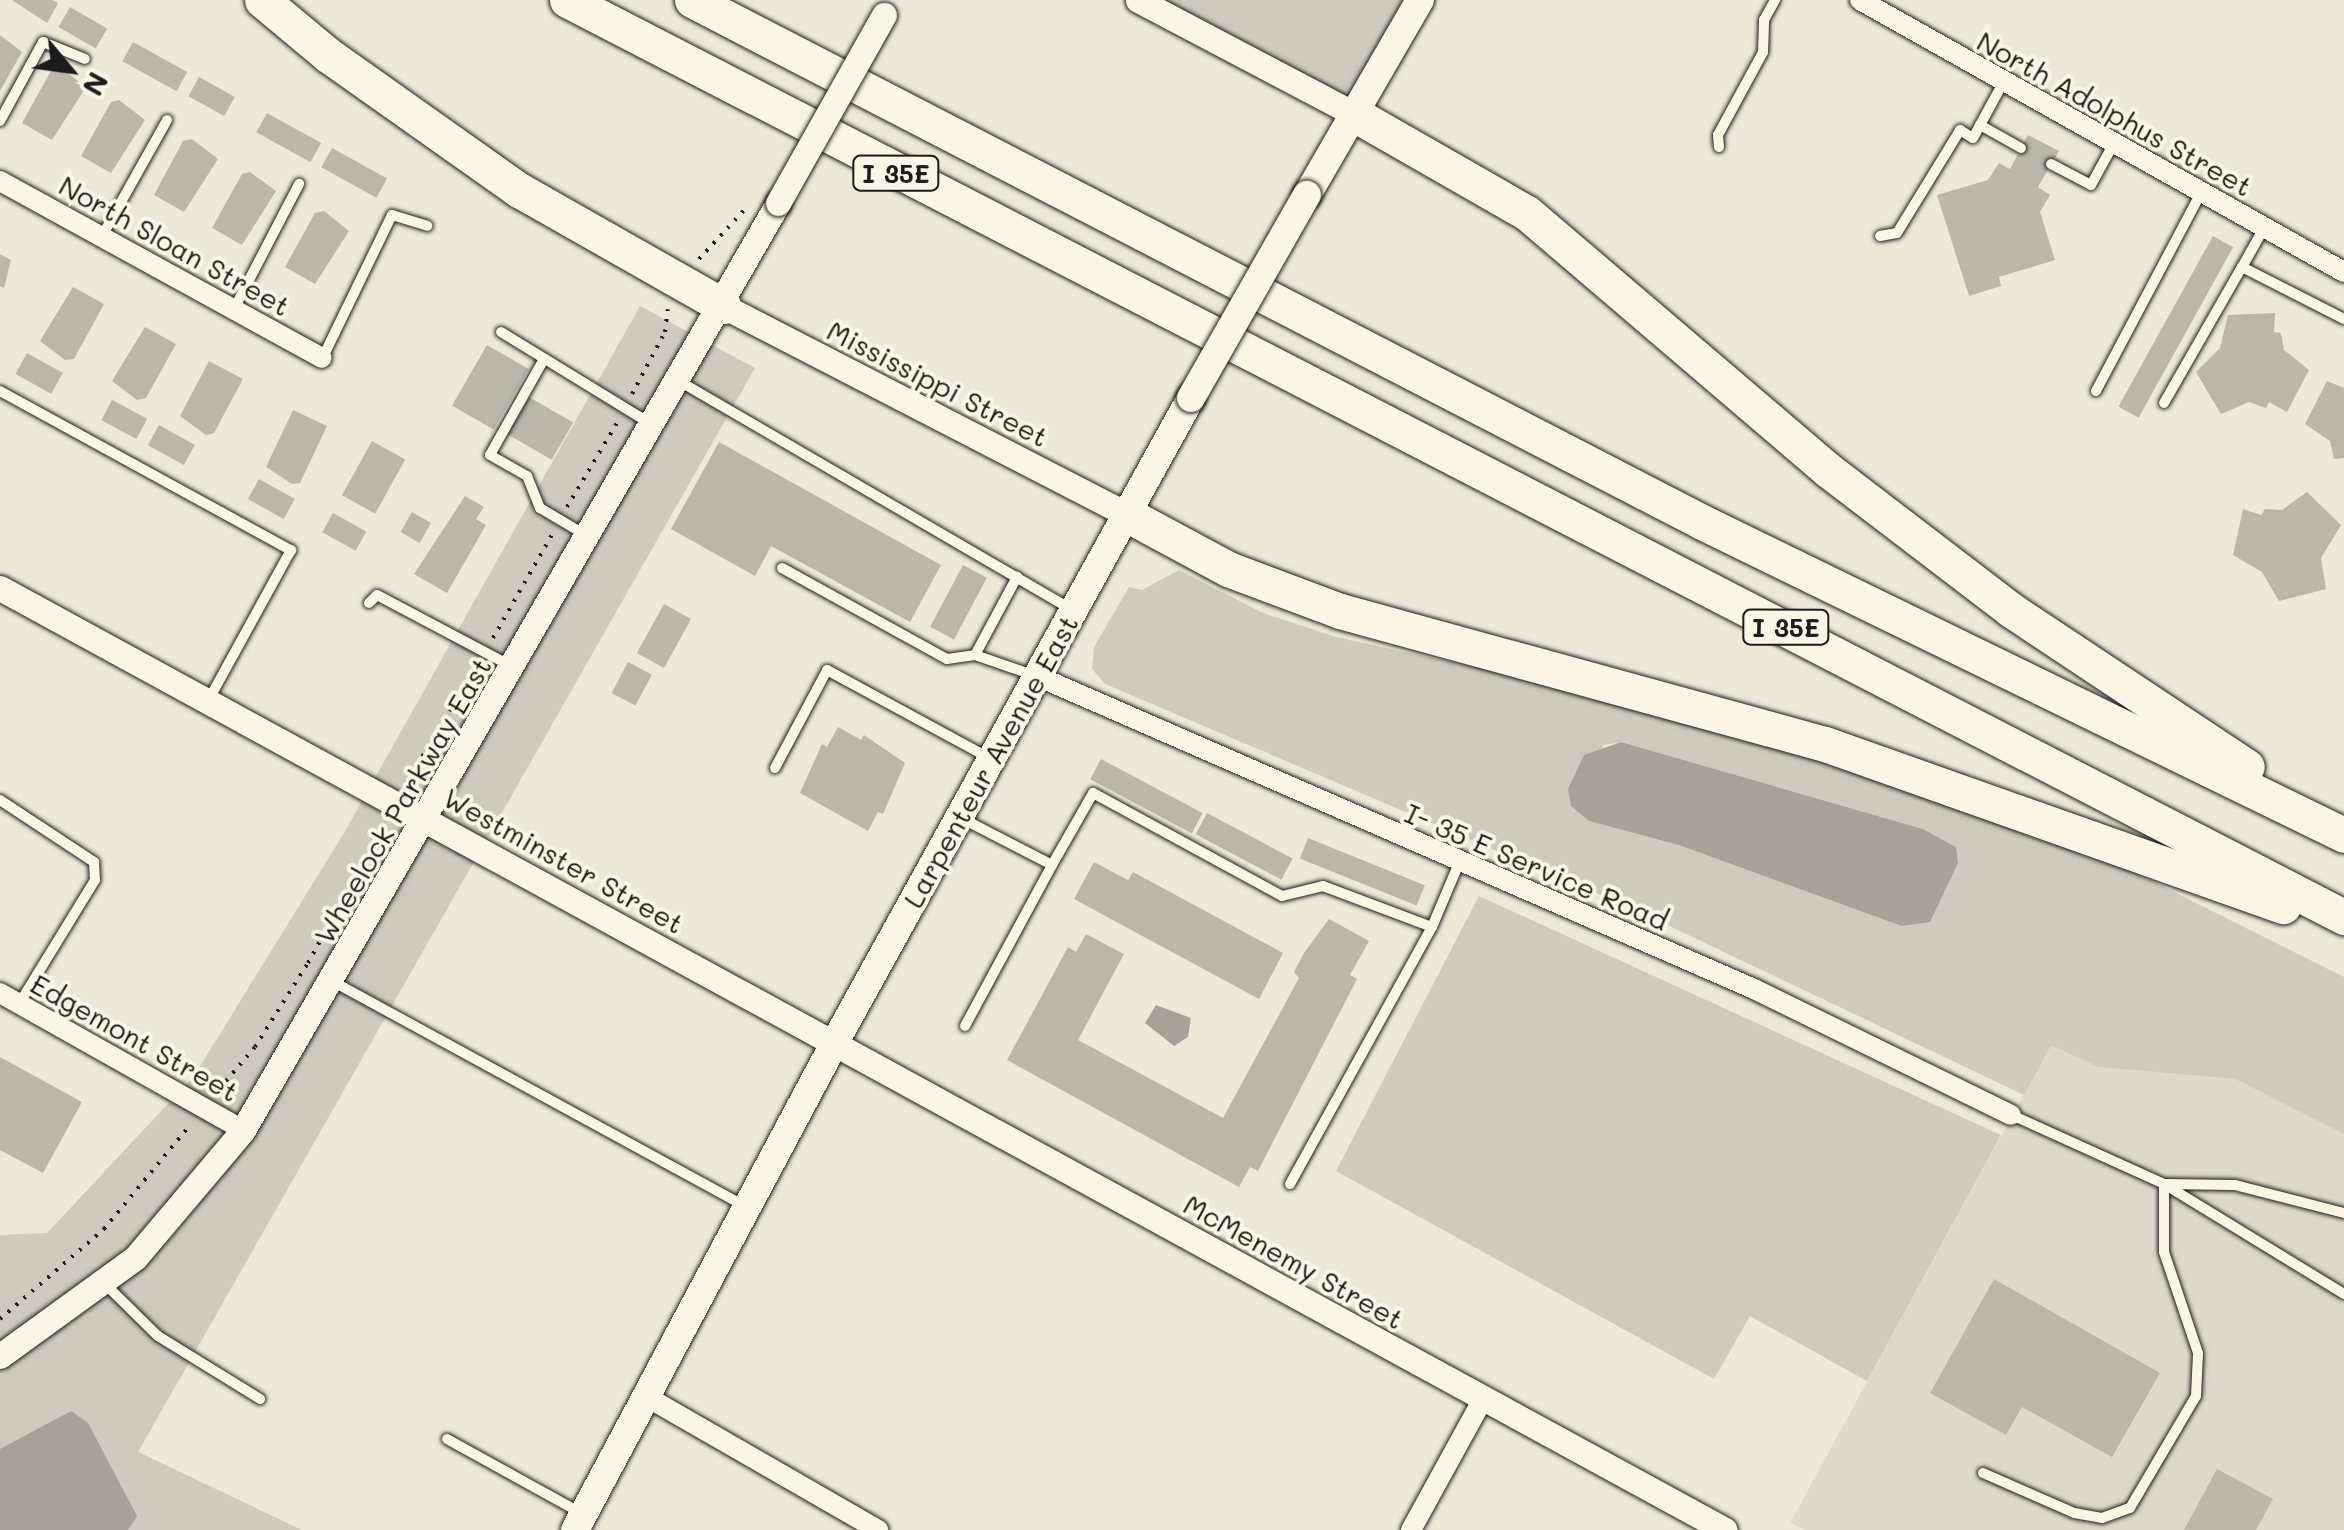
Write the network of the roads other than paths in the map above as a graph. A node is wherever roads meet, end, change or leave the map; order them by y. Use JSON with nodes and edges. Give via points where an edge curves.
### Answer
{"nodes":[{"id":1,"x":262,"y":0,"type":"edge"},
{"id":2,"x":567,"y":0,"type":"edge"},
{"id":3,"x":692,"y":0,"type":"edge"},
{"id":4,"x":1138,"y":0,"type":"edge"},
{"id":5,"x":1420,"y":0,"type":"edge"},
{"id":6,"x":1775,"y":0,"type":"edge"},
{"id":7,"x":1860,"y":0,"type":"edge"},
{"id":8,"x":888,"y":8,"type":"edge"},
{"id":9,"x":85,"y":60,"type":"dead end"},
{"id":10,"x":2003,"y":84,"type":"junction"},
{"id":11,"x":1354,"y":114,"type":"junction"},
{"id":12,"x":167,"y":120,"type":"dead end"},
{"id":13,"x":0,"y":121,"type":"edge"},
{"id":14,"x":1980,"y":125,"type":"junction"},
{"id":15,"x":2113,"y":145,"type":"junction"},
{"id":16,"x":1720,"y":147,"type":"dead end"},
{"id":17,"x":2021,"y":148,"type":"dead end"},
{"id":18,"x":2051,"y":164,"type":"dead end"},
{"id":19,"x":0,"y":182,"type":"edge"},
{"id":20,"x":300,"y":184,"type":"dead end"},
{"id":21,"x":2200,"y":193,"type":"junction"},
{"id":22,"x":427,"y":226,"type":"dead end"},
{"id":23,"x":2264,"y":228,"type":"junction"},
{"id":24,"x":102,"y":236,"type":"junction"},
{"id":25,"x":1880,"y":236,"type":"dead end"},
{"id":26,"x":2242,"y":266,"type":"junction"},
{"id":27,"x":2344,"y":272,"type":"edge"},
{"id":28,"x":723,"y":306,"type":"junction"},
{"id":29,"x":235,"y":307,"type":"junction"},
{"id":30,"x":2344,"y":320,"type":"edge"},
{"id":31,"x":501,"y":332,"type":"dead end"},
{"id":32,"x":322,"y":358,"type":"joint"},
{"id":33,"x":544,"y":359,"type":"junction"},
{"id":34,"x":679,"y":381,"type":"junction"},
{"id":35,"x":0,"y":391,"type":"edge"},
{"id":36,"x":2096,"y":391,"type":"dead end"},
{"id":37,"x":2164,"y":403,"type":"dead end"},
{"id":38,"x":653,"y":426,"type":"junction"},
{"id":39,"x":1126,"y":514,"type":"junction"},
{"id":40,"x":589,"y":537,"type":"junction"},
{"id":41,"x":782,"y":568,"type":"dead end"},
{"id":42,"x":1017,"y":577,"type":"junction"},
{"id":43,"x":0,"y":588,"type":"edge"},
{"id":44,"x":370,"y":603,"type":"dead end"},
{"id":45,"x":1073,"y":610,"type":"junction"},
{"id":46,"x":975,"y":655,"type":"junction"},
{"id":47,"x":514,"y":668,"type":"junction"},
{"id":48,"x":1037,"y":676,"type":"junction"},
{"id":49,"x":208,"y":702,"type":"junction"},
{"id":50,"x":992,"y":760,"type":"junction"},
{"id":51,"x":775,"y":768,"type":"dead end"},
{"id":52,"x":0,"y":800,"type":"edge"},
{"id":53,"x":960,"y":817,"type":"junction"},
{"id":54,"x":426,"y":819,"type":"junction"},
{"id":55,"x":2344,"y":833,"type":"edge"},
{"id":56,"x":1459,"y":863,"type":"junction"},
{"id":57,"x":1052,"y":865,"type":"junction"},
{"id":58,"x":2344,"y":917,"type":"edge"},
{"id":59,"x":1432,"y":927,"type":"junction"},
{"id":60,"x":2344,"y":928,"type":"edge"},
{"id":61,"x":332,"y":981,"type":"junction"},
{"id":62,"x":9,"y":998,"type":"edge"},
{"id":63,"x":965,"y":1026,"type":"dead end"},
{"id":64,"x":835,"y":1042,"type":"junction"},
{"id":65,"x":2011,"y":1114,"type":"joint"},
{"id":66,"x":243,"y":1130,"type":"junction"},
{"id":67,"x":1290,"y":1184,"type":"dead end"},
{"id":68,"x":2164,"y":1184,"type":"junction"},
{"id":69,"x":747,"y":1208,"type":"junction"},
{"id":70,"x":2344,"y":1213,"type":"edge"},
{"id":71,"x":105,"y":1284,"type":"junction"},
{"id":72,"x":2344,"y":1294,"type":"edge"},
{"id":73,"x":0,"y":1356,"type":"edge"},
{"id":74,"x":646,"y":1396,"type":"junction"},
{"id":75,"x":1483,"y":1399,"type":"junction"},
{"id":76,"x":260,"y":1400,"type":"dead end"},
{"id":77,"x":448,"y":1440,"type":"dead end"},
{"id":78,"x":1983,"y":1473,"type":"dead end"},
{"id":79,"x":579,"y":1522,"type":"edge"},
{"id":80,"x":878,"y":1530,"type":"edge"},
{"id":81,"x":1411,"y":1530,"type":"edge"},
{"id":82,"x":1726,"y":1530,"type":"edge"}],
"edges":[{"from":1,"to":28,"type":"highway","via":[[328,56],[519,190]]},
{"from":2,"to":58,"type":"highway","number":"I 35E"},
{"from":3,"to":55,"type":"highway","number":"I 35E","via":[[1702,522]]},
{"from":4,"to":11,"type":"street"},
{"from":5,"to":11,"type":"main road","name":"Larpenteur Avenue East"},
{"from":6,"to":16,"type":"lane","via":[[1764,20],[1763,52],[1718,135]]},
{"from":7,"to":10,"type":"street","name":"North Adolphus Street"},
{"from":8,"to":28,"type":"street","name":"Wheelock Parkway East","bridge":true,"via":[[769,202]]},
{"from":9,"to":13,"type":"lane","via":[[43,42]]},
{"from":10,"to":14,"type":"lane"},
{"from":10,"to":15,"type":"street","name":"North Adolphus Street"},
{"from":11,"to":39,"type":"main road","name":"Larpenteur Avenue East","bridge":true},
{"from":11,"to":55,"type":"highway","via":[[1527,213],[1828,470],[2012,610]]},
{"from":12,"to":24,"type":"lane"},
{"from":14,"to":17,"type":"lane"},
{"from":14,"to":25,"type":"lane","via":[[1973,138],[1960,130],[1897,233]]},
{"from":15,"to":18,"type":"lane","via":[[2092,185]]},
{"from":15,"to":21,"type":"street","name":"North Adolphus Street"},
{"from":19,"to":24,"type":"street","name":"North Sloan Street"},
{"from":20,"to":29,"type":"lane"},
{"from":21,"to":23,"type":"street","name":"North Adolphus Street"},
{"from":21,"to":36,"type":"lane"},
{"from":22,"to":32,"type":"lane","via":[[392,215]]},
{"from":23,"to":26,"type":"lane"},
{"from":23,"to":27,"type":"street","name":"North Adolphus Street"},
{"from":24,"to":29,"type":"street","name":"North Sloan Street"},
{"from":26,"to":30,"type":"lane"},
{"from":26,"to":37,"type":"lane"},
{"from":28,"to":34,"type":"street","name":"Wheelock Parkway East"},
{"from":28,"to":39,"type":"street","name":"Mississippi Street"},
{"from":29,"to":32,"type":"street","name":"North Sloan Street"},
{"from":31,"to":33,"type":"lane"},
{"from":33,"to":38,"type":"lane"},
{"from":33,"to":40,"type":"lane","via":[[490,455],[527,476],[540,508]]},
{"from":34,"to":38,"type":"street","name":"Wheelock Parkway East"},
{"from":34,"to":42,"type":"lane"},
{"from":35,"to":49,"type":"lane","via":[[291,550]]},
{"from":38,"to":40,"type":"street","name":"Wheelock Parkway East"},
{"from":39,"to":45,"type":"main road","name":"Larpenteur Avenue East"},
{"from":39,"to":60,"type":"highway","via":[[1228,570],[1340,610],[1825,744]]},
{"from":40,"to":47,"type":"street","name":"Wheelock Parkway East"},
{"from":41,"to":46,"type":"lane","via":[[947,659]]},
{"from":42,"to":45,"type":"lane"},
{"from":42,"to":46,"type":"lane"},
{"from":43,"to":49,"type":"street","name":"Westminster Street"},
{"from":44,"to":47,"type":"lane","via":[[377,595]]},
{"from":45,"to":48,"type":"main road","name":"Larpenteur Avenue East"},
{"from":46,"to":48,"type":"lane"},
{"from":47,"to":54,"type":"street","name":"Wheelock Parkway East"},
{"from":48,"to":50,"type":"main road","name":"Larpenteur Avenue East"},
{"from":48,"to":56,"type":"street","name":"I- 35 E Service Road"},
{"from":49,"to":54,"type":"street","name":"Westminster Street"},
{"from":50,"to":51,"type":"lane","via":[[828,670]]},
{"from":50,"to":53,"type":"main road","name":"Larpenteur Avenue East"},
{"from":52,"to":62,"type":"lane","via":[[94,862],[95,880]]},
{"from":53,"to":57,"type":"lane"},
{"from":53,"to":64,"type":"main road","name":"Larpenteur Avenue East"},
{"from":54,"to":61,"type":"street","name":"Wheelock Parkway East"},
{"from":54,"to":64,"type":"street","name":"Westminster Street"},
{"from":56,"to":59,"type":"lane"},
{"from":56,"to":65,"type":"street","name":"I- 35 E Service Road","via":[[1754,989]]},
{"from":57,"to":59,"type":"lane","via":[[1093,793],[1282,896],[1323,886]]},
{"from":57,"to":63,"type":"lane"},
{"from":59,"to":67,"type":"lane"},
{"from":61,"to":66,"type":"street","name":"Wheelock Parkway East"},
{"from":61,"to":69,"type":"lane"},
{"from":62,"to":66,"type":"street","name":"Edgemont Street"},
{"from":64,"to":69,"type":"main road","name":"Larpenteur Avenue East"},
{"from":64,"to":75,"type":"street","name":"McMenemy Street"},
{"from":65,"to":68,"type":"lane"},
{"from":66,"to":71,"type":"street","name":"Wheelock Parkway East","via":[[159,1235]]},
{"from":68,"to":70,"type":"lane","via":[[2235,1185]]},
{"from":68,"to":72,"type":"lane"},
{"from":68,"to":78,"type":"lane","via":[[2164,1252],[2198,1353],[2196,1396],[2130,1508],[2102,1518],[2074,1513]]},
{"from":69,"to":74,"type":"main road","name":"Larpenteur Avenue East"},
{"from":71,"to":73,"type":"street","name":"Wheelock Parkway East"},
{"from":71,"to":76,"type":"lane","via":[[158,1336]]},
{"from":74,"to":79,"type":"main road","name":"Larpenteur Avenue East"},
{"from":74,"to":80,"type":"street"},
{"from":75,"to":81,"type":"street"},
{"from":75,"to":82,"type":"street","name":"McMenemy Street"},
{"from":77,"to":79,"type":"lane"}]}
